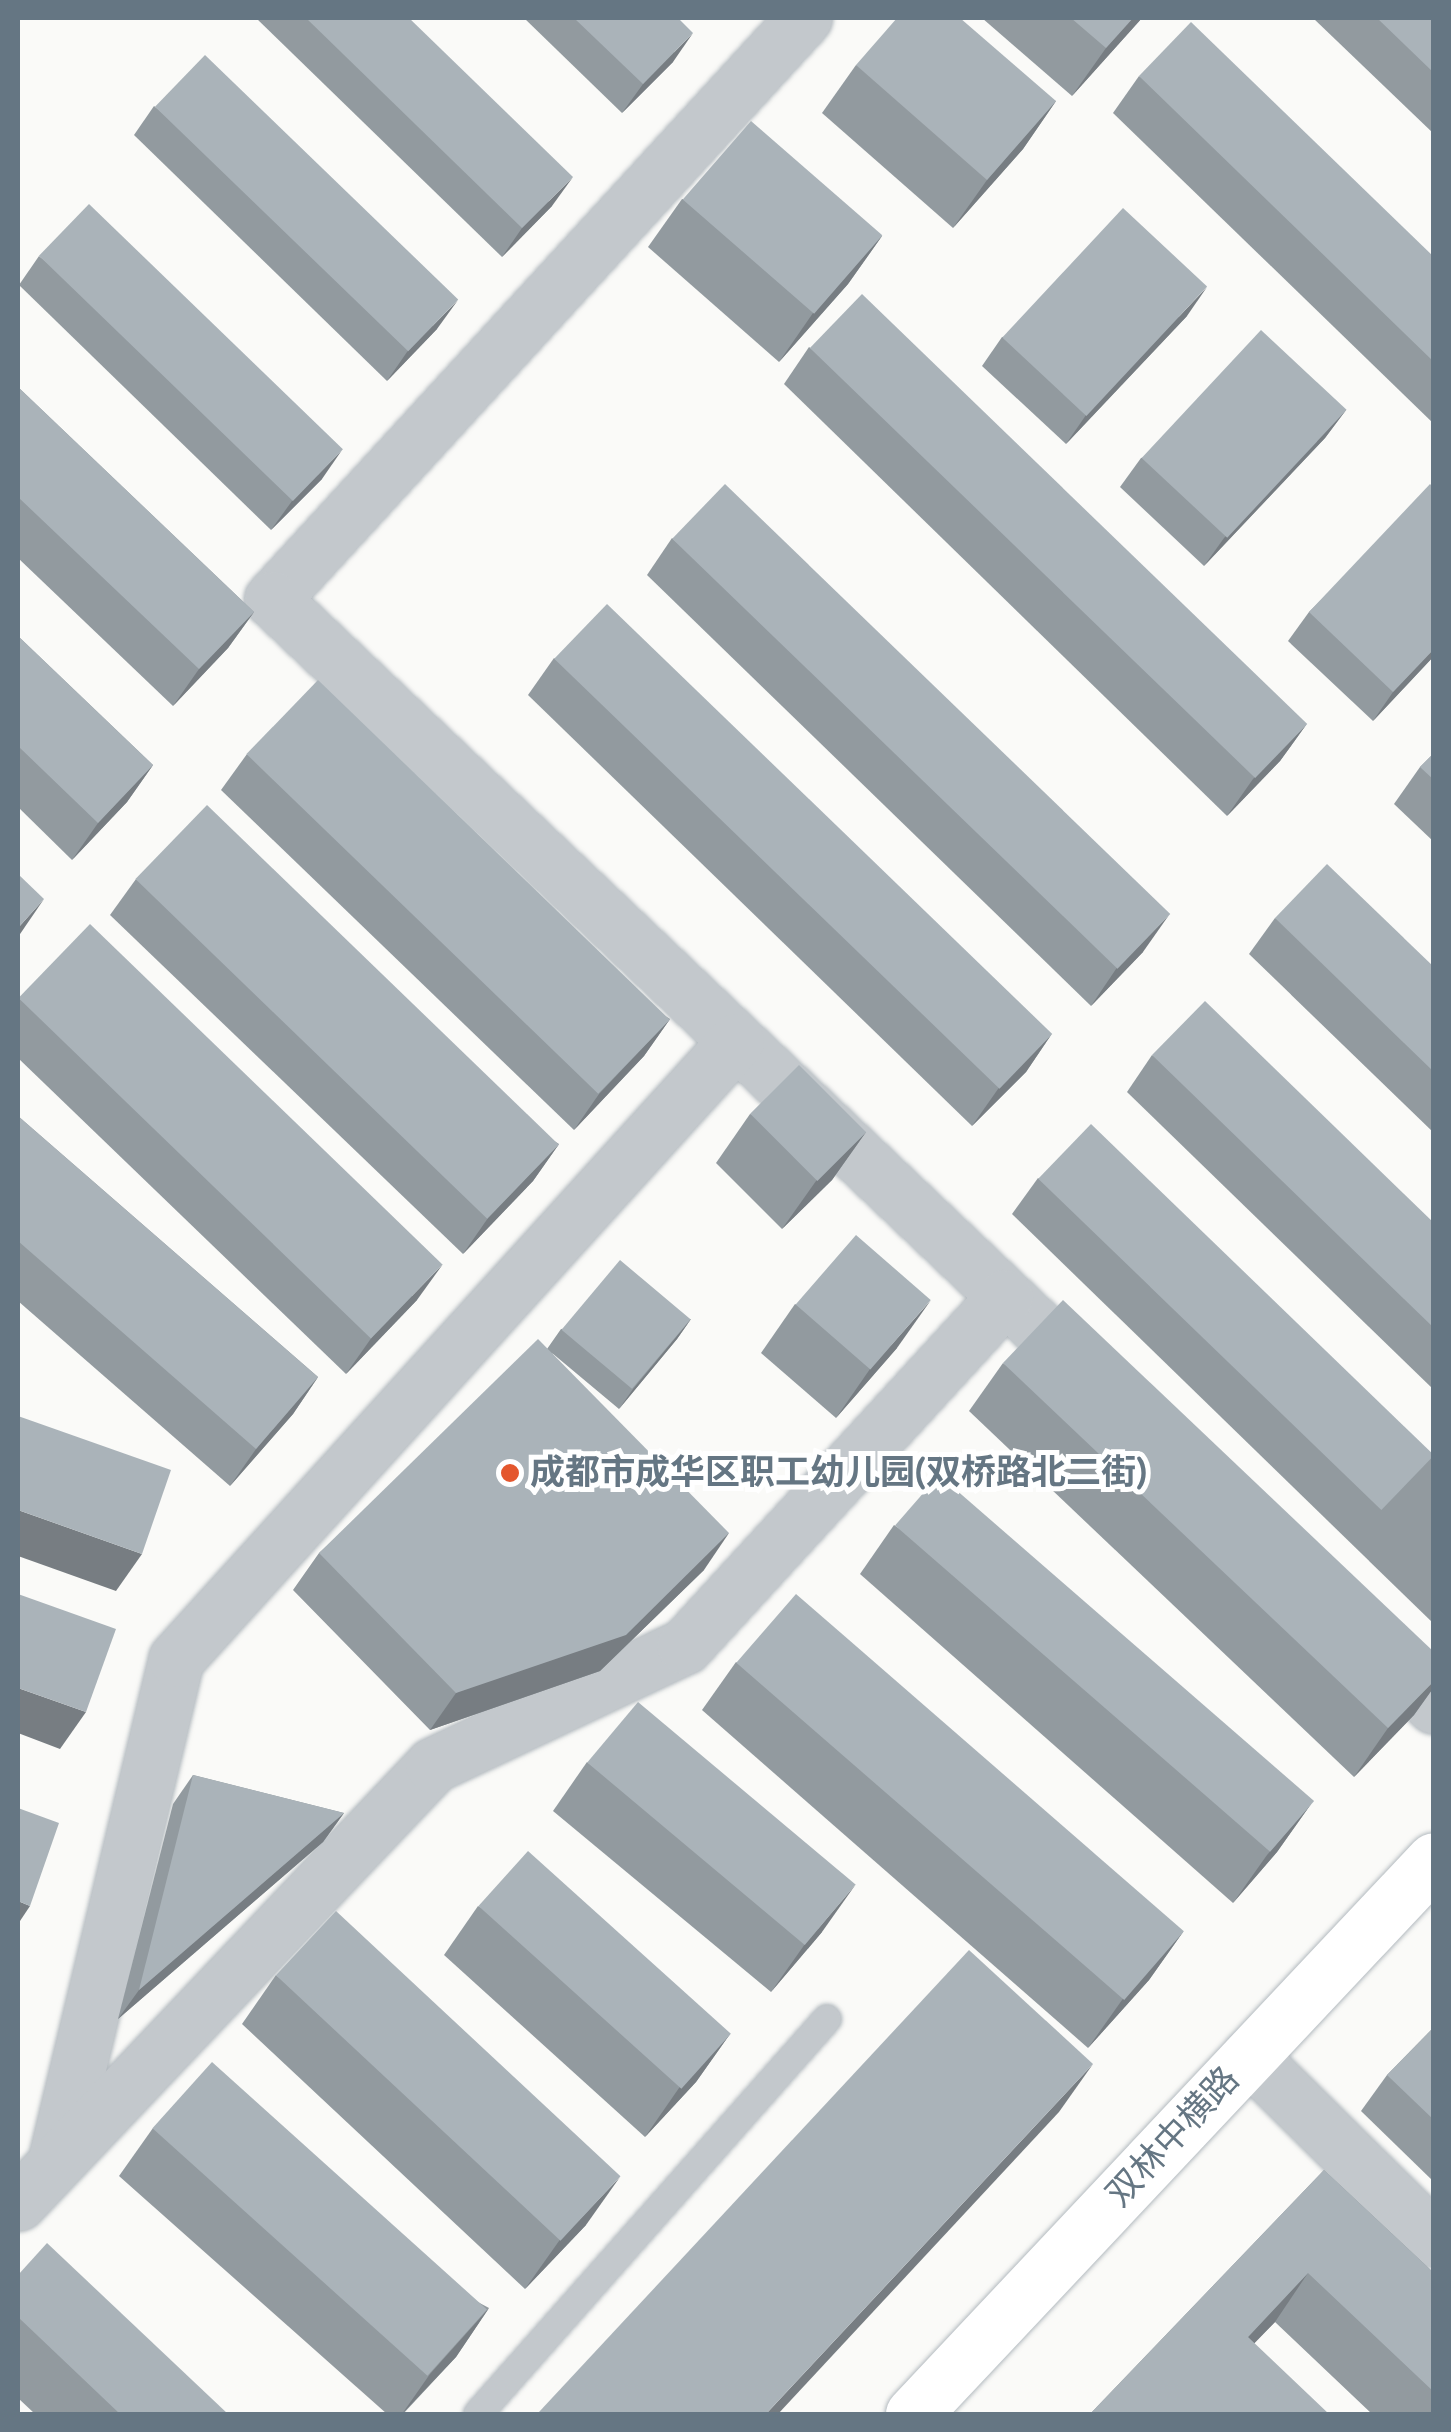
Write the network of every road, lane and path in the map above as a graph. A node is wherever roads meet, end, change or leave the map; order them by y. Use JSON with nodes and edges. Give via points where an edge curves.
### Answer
{"nodes":[{"id":1,"x":804,"y":18,"type":"edge"},
{"id":2,"x":736,"y":1041,"type":"junction"},
{"id":3,"x":1005,"y":1296,"type":"junction"},
{"id":4,"x":1134,"y":1419,"type":"edge"},
{"id":5,"x":1334,"y":1610,"type":"edge"},
{"id":6,"x":1434,"y":1706,"type":"edge"},
{"id":7,"x":1434,"y":1860,"type":"edge"},
{"id":8,"x":827,"y":2019,"type":"dead end"},
{"id":9,"x":1249,"y":2056,"type":"junction"},
{"id":10,"x":55,"y":2162,"type":"junction"},
{"id":11,"x":18,"y":2203,"type":"edge"},
{"id":12,"x":1434,"y":2240,"type":"edge"},
{"id":13,"x":478,"y":2414,"type":"edge"},
{"id":14,"x":913,"y":2414,"type":"edge"}],
"edges":[{"from":1,"to":2,"type":"street","via":[[272,599]]},
{"from":2,"to":3,"type":"street"},
{"from":2,"to":10,"type":"street","via":[[176,1659]]},
{"from":3,"to":4,"type":"street"},
{"from":3,"to":10,"type":"street","via":[[685,1646],[433,1765]]},
{"from":5,"to":6,"type":"street"},
{"from":7,"to":9,"type":"street","name":"双林中横路"},
{"from":8,"to":13,"type":"lane"},
{"from":9,"to":12,"type":"street"},
{"from":9,"to":14,"type":"street","name":"双林中横路"},
{"from":10,"to":11,"type":"street"}]}
